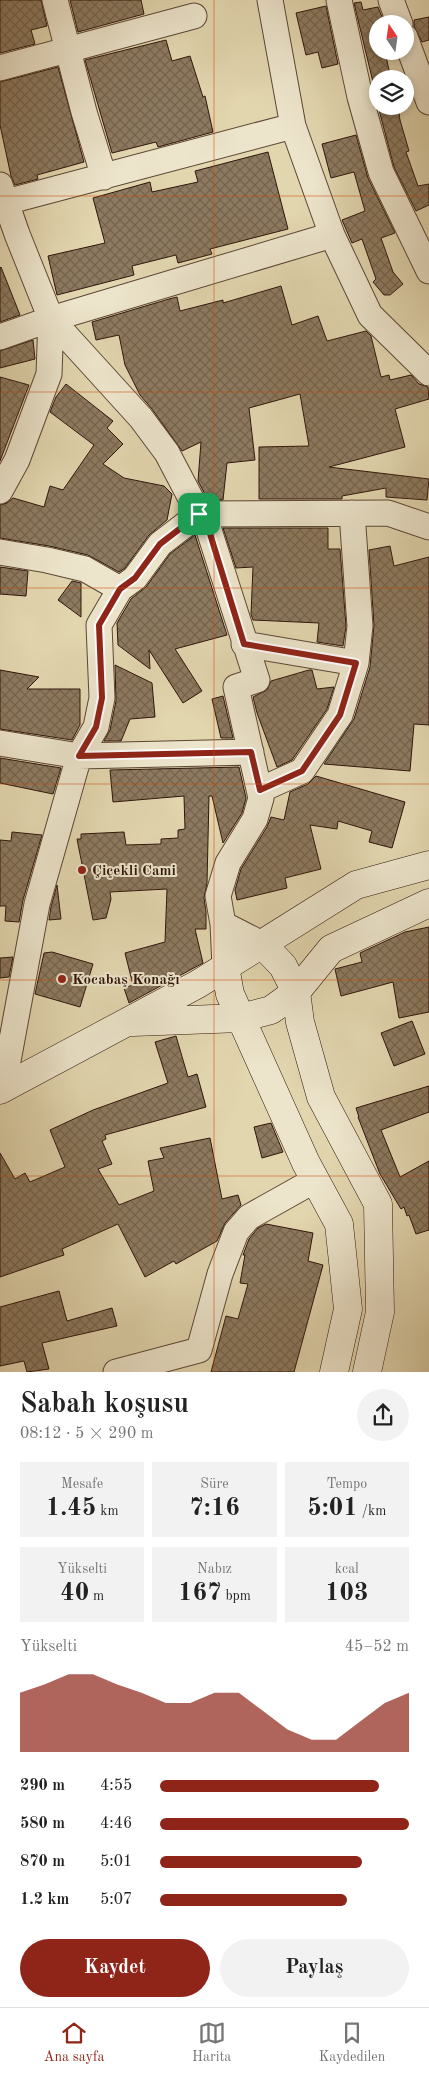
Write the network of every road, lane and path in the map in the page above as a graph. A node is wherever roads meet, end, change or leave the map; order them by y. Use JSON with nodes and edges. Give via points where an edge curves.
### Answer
{"nodes":[{"id":1,"x":55,"y":0,"type":"edge"},
{"id":2,"x":270,"y":0,"type":"edge"},
{"id":3,"x":339,"y":0,"type":"edge"},
{"id":4,"x":391,"y":0,"type":"edge"},
{"id":5,"x":397,"y":15,"type":"edge"},
{"id":6,"x":194,"y":16,"type":"dead end"},
{"id":7,"x":68,"y":50,"type":"junction"},
{"id":8,"x":413,"y":60,"type":"edge"},
{"id":9,"x":0,"y":68,"type":"edge"},
{"id":10,"x":429,"y":102,"type":"edge"},
{"id":11,"x":293,"y":126,"type":"junction"},
{"id":12,"x":104,"y":176,"type":"junction"},
{"id":13,"x":3,"y":193,"type":"edge"},
{"id":14,"x":332,"y":235,"type":"junction"},
{"id":15,"x":8,"y":238,"type":"edge"},
{"id":16,"x":429,"y":271,"type":"edge"},
{"id":17,"x":51,"y":319,"type":"junction"},
{"id":18,"x":0,"y":337,"type":"edge"},
{"id":19,"x":429,"y":373,"type":"edge"},
{"id":20,"x":0,"y":491,"type":"edge"},
{"id":21,"x":352,"y":513,"type":"junction"},
{"id":22,"x":199,"y":514,"type":"junction"},
{"id":23,"x":429,"y":527,"type":"edge"},
{"id":24,"x":0,"y":552,"type":"edge"},
{"id":25,"x":120,"y":589,"type":"junction"},
{"id":26,"x":244,"y":644,"type":"junction"},
{"id":27,"x":356,"y":663,"type":"junction"},
{"id":28,"x":0,"y":743,"type":"edge"},
{"id":29,"x":251,"y":752,"type":"junction"},
{"id":30,"x":79,"y":756,"type":"junction"},
{"id":31,"x":260,"y":790,"type":"junction"},
{"id":32,"x":429,"y":865,"type":"edge"},
{"id":33,"x":429,"y":903,"type":"edge"},
{"id":34,"x":223,"y":924,"type":"junction"},
{"id":35,"x":262,"y":944,"type":"junction"},
{"id":36,"x":225,"y":967,"type":"junction"},
{"id":37,"x":296,"y":992,"type":"junction"},
{"id":38,"x":242,"y":1018,"type":"junction"},
{"id":39,"x":126,"y":1022,"type":"junction"},
{"id":40,"x":1,"y":1089,"type":"edge"},
{"id":41,"x":315,"y":1180,"type":"junction"},
{"id":42,"x":116,"y":1372,"type":"edge"},
{"id":43,"x":334,"y":1372,"type":"edge"},
{"id":44,"x":367,"y":1372,"type":"edge"}],
"edges":[{"from":1,"to":7,"type":"street"},
{"from":2,"to":11,"type":"street"},
{"from":3,"to":16,"type":"street","via":[[360,97],[381,172]]},
{"from":4,"to":5,"type":"street"},
{"from":6,"to":7,"type":"street"},
{"from":7,"to":9,"type":"street"},
{"from":7,"to":12,"type":"street"},
{"from":8,"to":10,"type":"street"},
{"from":11,"to":12,"type":"street"},
{"from":11,"to":14,"type":"street"},
{"from":12,"to":13,"type":"street"},
{"from":13,"to":15,"type":"street"},
{"from":14,"to":17,"type":"street"},
{"from":14,"to":19,"type":"street","via":[[370,315]]},
{"from":15,"to":17,"type":"street"},
{"from":17,"to":18,"type":"street"},
{"from":17,"to":20,"type":"street","via":[[49,374],[17,460]]},
{"from":17,"to":22,"type":"street","via":[[141,418],[167,452]]},
{"from":21,"to":22,"type":"street"},
{"from":21,"to":23,"type":"street","via":[[388,513]]},
{"from":21,"to":27,"type":"street","via":[[360,626]]},
{"from":22,"to":25,"type":"street","via":[[160,544],[135,578]]},
{"from":22,"to":26,"type":"street","via":[[207,524]]},
{"from":24,"to":25,"type":"street","via":[[85,569]]},
{"from":25,"to":30,"type":"street","via":[[99,625],[102,698],[96,727]]},
{"from":26,"to":27,"type":"street"},
{"from":26,"to":29,"type":"street","via":[[257,680],[236,687]]},
{"from":27,"to":31,"type":"street","via":[[340,715],[302,771]]},
{"from":28,"to":30,"type":"street"},
{"from":29,"to":30,"type":"street"},
{"from":29,"to":31,"type":"street"},
{"from":30,"to":40,"type":"street","via":[[37,904]]},
{"from":31,"to":34,"type":"street","via":[[255,820],[228,863],[218,896]]},
{"from":32,"to":35,"type":"main road","via":[[356,885]]},
{"from":33,"to":37,"type":"main road","via":[[331,949]]},
{"from":34,"to":35,"type":"street"},
{"from":34,"to":36,"type":"street"},
{"from":35,"to":36,"type":"main road"},
{"from":35,"to":37,"type":"main road","via":[[282,966]]},
{"from":36,"to":38,"type":"main road","via":[[230,994]]},
{"from":36,"to":39,"type":"main road"},
{"from":37,"to":38,"type":"main road","via":[[271,1010]]},
{"from":37,"to":44,"type":"main road","via":[[300,1022],[321,1097],[378,1204],[380,1312]]},
{"from":38,"to":39,"type":"main road"},
{"from":38,"to":41,"type":"main road"},
{"from":39,"to":40,"type":"main road"},
{"from":41,"to":42,"type":"street","via":[[249,1217],[236,1232],[220,1274],[199,1350]]},
{"from":41,"to":43,"type":"main road","via":[[339,1224],[348,1309]]}]}
